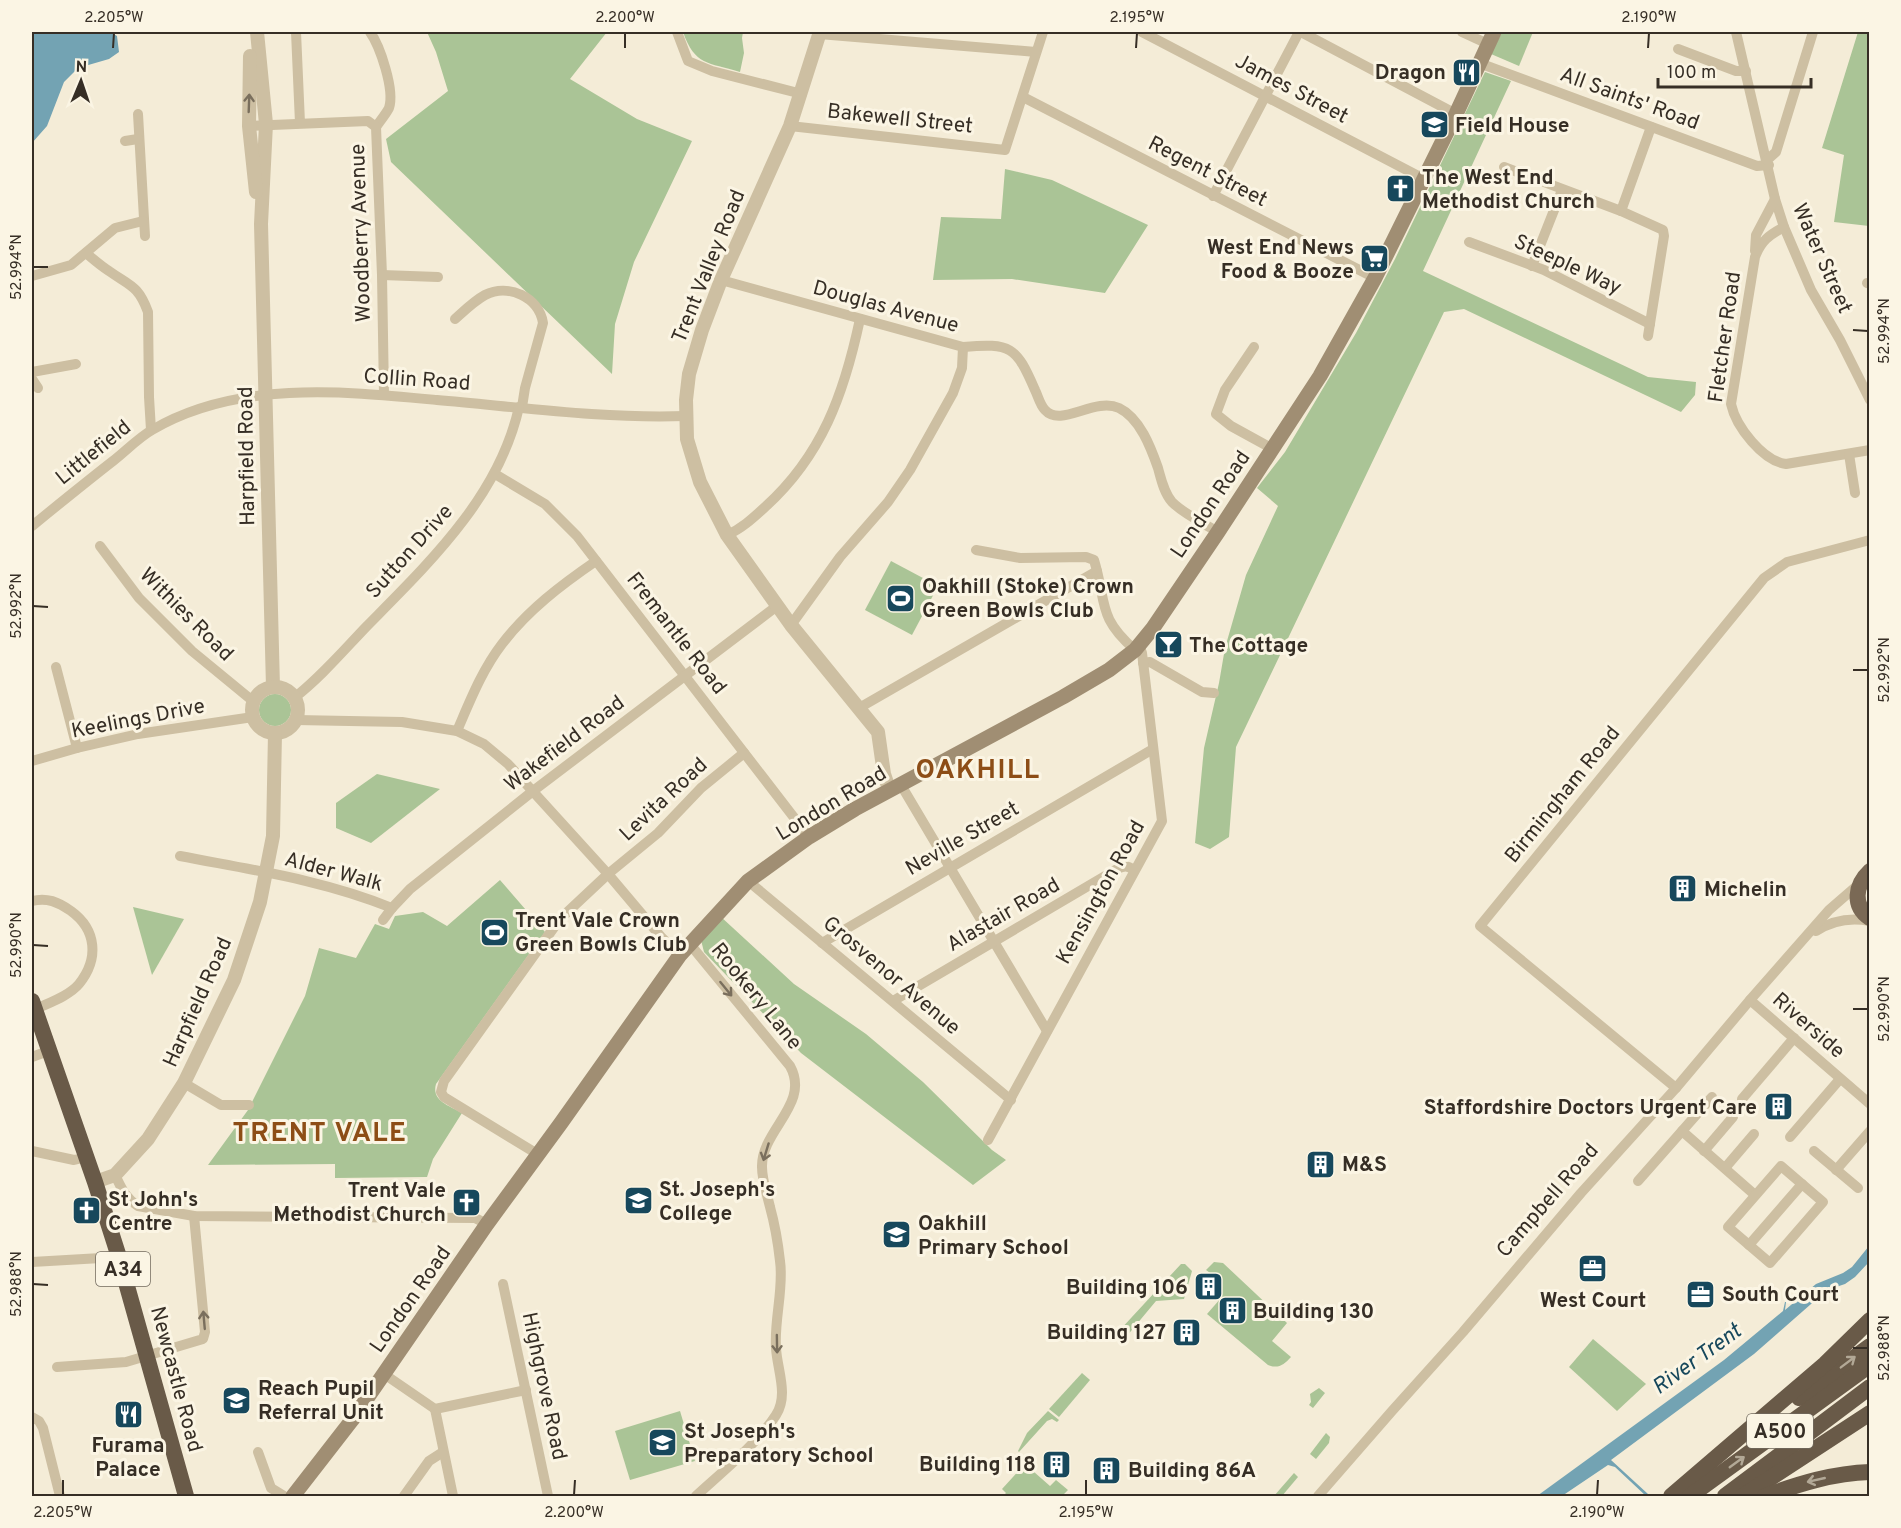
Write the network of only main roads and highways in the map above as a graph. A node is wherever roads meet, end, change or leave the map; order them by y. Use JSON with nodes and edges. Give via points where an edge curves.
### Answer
{"nodes":[{"id":1,"x":1491,"y":38,"type":"edge"},
{"id":2,"x":1867,"y":874,"type":"edge"},
{"id":3,"x":1869,"y":920,"type":"edge"},
{"id":4,"x":33,"y":1005,"type":"edge"},
{"id":5,"x":1869,"y":1320,"type":"edge"},
{"id":6,"x":1869,"y":1346,"type":"edge"},
{"id":7,"x":1869,"y":1365,"type":"edge"},
{"id":8,"x":1869,"y":1387,"type":"edge"},
{"id":9,"x":1869,"y":1413,"type":"edge"},
{"id":10,"x":1869,"y":1472,"type":"edge"},
{"id":11,"x":1681,"y":1493,"type":"edge"},
{"id":12,"x":186,"y":1497,"type":"edge"},
{"id":13,"x":293,"y":1497,"type":"edge"},
{"id":14,"x":1725,"y":1497,"type":"edge"},
{"id":15,"x":1743,"y":1497,"type":"edge"},
{"id":16,"x":1765,"y":1497,"type":"edge"}],
"edges":[{"from":1,"to":13,"type":"main road","name":"London Road","via":[[1375,278],[1320,376],[1139,652],[809,837],[748,881],[685,949],[352,1420]]},
{"from":2,"to":3,"type":"main road","via":[[1857,893],[1858,903]]},
{"from":4,"to":12,"type":"highway","name":"Newcastle Road","number":"A34","via":[[118,1254]]},
{"from":5,"to":11,"type":"highway"},
{"from":11,"to":6,"type":"highway","one_way":true},
{"from":11,"to":7,"type":"highway","number":"A500","one_way":true},
{"from":8,"to":14,"type":"highway","number":"A500"},
{"from":9,"to":15,"type":"highway"},
{"from":10,"to":16,"type":"highway","one_way":true,"via":[[1797,1485]]}]}
